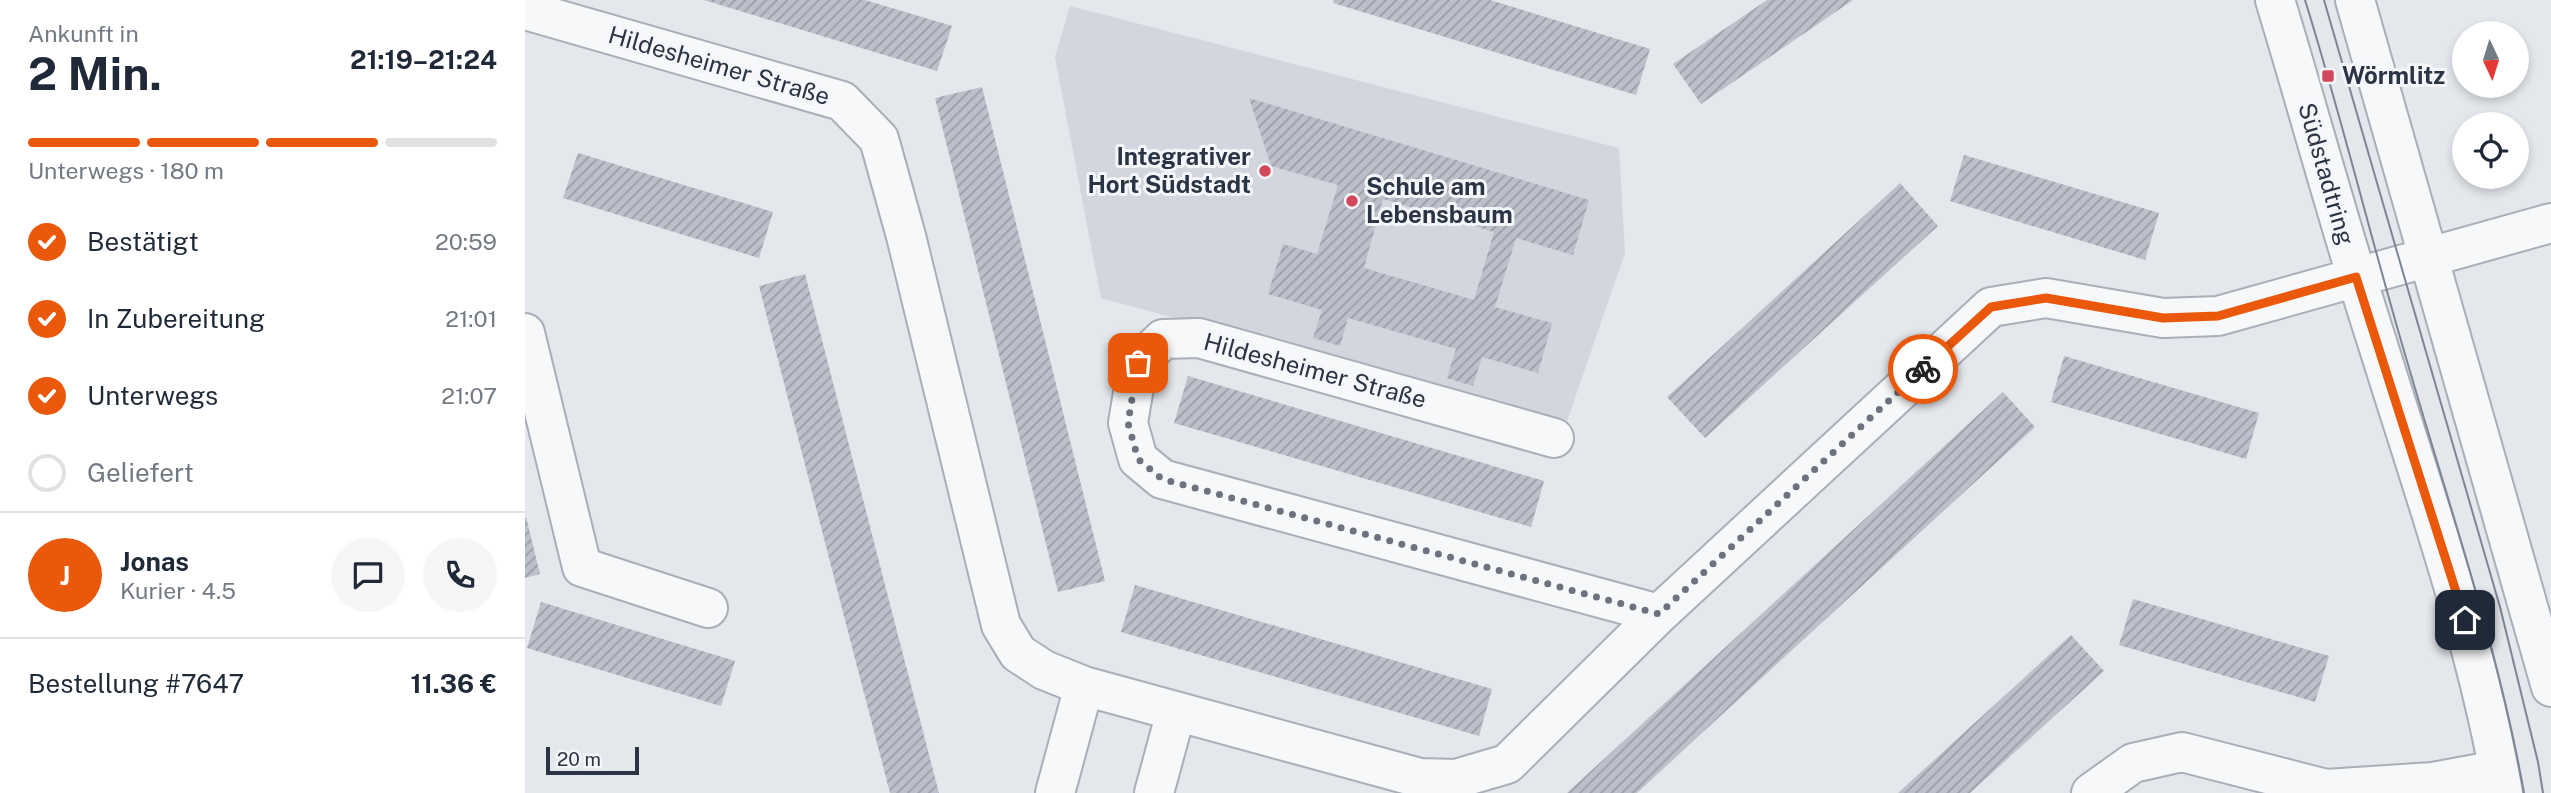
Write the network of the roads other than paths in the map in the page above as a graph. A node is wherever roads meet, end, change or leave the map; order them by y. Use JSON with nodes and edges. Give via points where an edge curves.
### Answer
{"nodes":[{"id":1,"x":2275,"y":0,"type":"edge"},
{"id":2,"x":2355,"y":0,"type":"edge"},
{"id":3,"x":525,"y":10,"type":"edge"},
{"id":4,"x":2551,"y":223,"type":"edge"},
{"id":5,"x":2429,"y":256,"type":"junction"},
{"id":6,"x":2356,"y":277,"type":"junction"},
{"id":7,"x":525,"y":333,"type":"edge"},
{"id":8,"x":1554,"y":438,"type":"dead end"},
{"id":9,"x":708,"y":608,"type":"dead end"},
{"id":10,"x":1659,"y":614,"type":"junction"},
{"id":11,"x":1084,"y":686,"type":"junction"},
{"id":12,"x":2551,"y":687,"type":"edge"},
{"id":13,"x":1176,"y":712,"type":"junction"},
{"id":14,"x":2500,"y":781,"type":"edge"},
{"id":15,"x":1055,"y":793,"type":"edge"},
{"id":16,"x":1154,"y":793,"type":"edge"},
{"id":17,"x":2091,"y":793,"type":"edge"}],
"edges":[{"from":1,"to":6,"type":"street","name":"Südstadtring"},
{"from":2,"to":5,"type":"street"},
{"from":3,"to":11,"type":"street","name":"Hildesheimer Straße","via":[[842,101],[879,139],[1001,625],[1019,653],[1044,670]]},
{"from":4,"to":5,"type":"street","name":"Hildesheimer Straße"},
{"from":5,"to":6,"type":"street","name":"Hildesheimer Straße"},
{"from":5,"to":12,"type":"street"},
{"from":6,"to":10,"type":"street","name":"Hildesheimer Straße","via":[[2218,316],[2163,318],[2046,298],[1991,307]]},
{"from":6,"to":14,"type":"street","name":"Südstadtring","via":[[2465,620]]},
{"from":7,"to":9,"type":"street","via":[[582,567]]},
{"from":8,"to":10,"type":"street","name":"Hildesheimer Straße","via":[[1199,338],[1163,339],[1138,363],[1128,423],[1138,459],[1162,479]]},
{"from":10,"to":13,"type":"street","name":"Hildesheimer Straße","via":[[1507,764],[1456,779],[1420,778]]},
{"from":11,"to":13,"type":"street","name":"Hildesheimer Straße"},
{"from":11,"to":15,"type":"street"},
{"from":13,"to":16,"type":"street"},
{"from":14,"to":17,"type":"street","via":[[2326,789],[2182,752],[2133,763]]}]}
